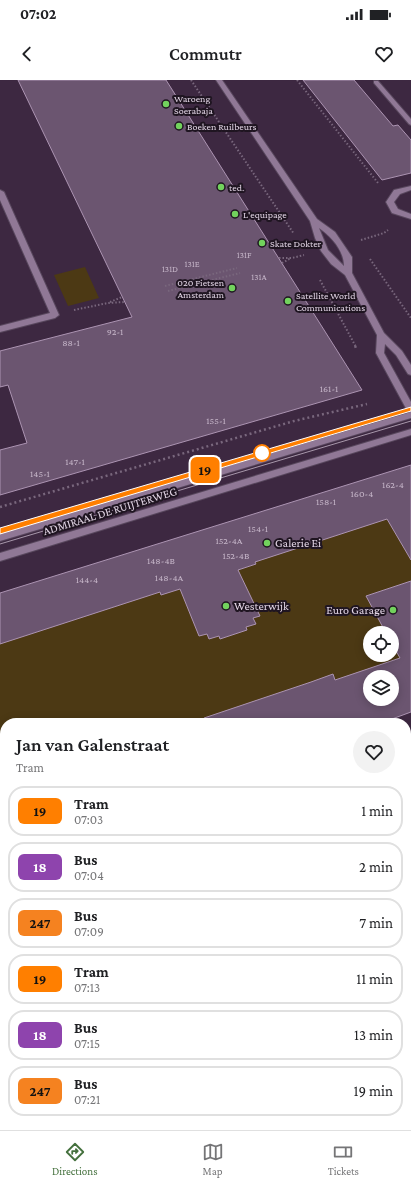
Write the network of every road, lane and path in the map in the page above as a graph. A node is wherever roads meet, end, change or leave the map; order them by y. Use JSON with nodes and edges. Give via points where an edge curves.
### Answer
{"nodes":[{"id":1,"x":219,"y":80,"type":"edge"},
{"id":2,"x":297,"y":80,"type":"edge"},
{"id":3,"x":376,"y":82,"type":"dead end"},
{"id":4,"x":411,"y":123,"type":"edge"},
{"id":5,"x":411,"y":188,"type":"edge"},
{"id":6,"x":0,"y":192,"type":"edge"},
{"id":7,"x":391,"y":200,"type":"junction"},
{"id":8,"x":411,"y":217,"type":"edge"},
{"id":9,"x":314,"y":221,"type":"junction"},
{"id":10,"x":307,"y":255,"type":"dead end"},
{"id":11,"x":279,"y":258,"type":"dead end"},
{"id":12,"x":292,"y":258,"type":"junction"},
{"id":13,"x":282,"y":263,"type":"dead end"},
{"id":14,"x":237,"y":268,"type":"dead end"},
{"id":15,"x":240,"y":273,"type":"dead end"},
{"id":16,"x":348,"y":273,"type":"junction"},
{"id":17,"x":165,"y":286,"type":"dead end"},
{"id":18,"x":168,"y":291,"type":"dead end"},
{"id":19,"x":122,"y":296,"type":"dead end"},
{"id":20,"x":125,"y":302,"type":"dead end"},
{"id":21,"x":108,"y":303,"type":"junction"},
{"id":22,"x":55,"y":315,"type":"junction"},
{"id":23,"x":0,"y":329,"type":"edge"},
{"id":24,"x":381,"y":335,"type":"junction"},
{"id":25,"x":411,"y":372,"type":"edge"},
{"id":26,"x":369,"y":404,"type":"dead end"},
{"id":27,"x":410,"y":405,"type":"edge"},
{"id":28,"x":411,"y":415,"type":"edge"},
{"id":29,"x":411,"y":432,"type":"edge"},
{"id":30,"x":0,"y":507,"type":"edge"},
{"id":31,"x":0,"y":537,"type":"edge"},
{"id":32,"x":0,"y":557,"type":"edge"}],
"edges":[{"from":1,"to":9,"type":"street"},
{"from":2,"to":7,"type":"path"},
{"from":3,"to":4,"type":"street"},
{"from":5,"to":7,"type":"street","via":[[396,192]]},
{"from":6,"to":22,"type":"street"},
{"from":7,"to":8,"type":"street","via":[[396,211]]},
{"from":9,"to":16,"type":"street","via":[[317,239],[330,260]]},
{"from":9,"to":16,"type":"street","via":[[332,234],[348,257]]},
{"from":10,"to":12,"type":"path"},
{"from":11,"to":12,"type":"path"},
{"from":12,"to":13,"type":"path"},
{"from":14,"to":17,"type":"path"},
{"from":15,"to":18,"type":"path"},
{"from":16,"to":24,"type":"street"},
{"from":19,"to":21,"type":"path"},
{"from":20,"to":21,"type":"path"},
{"from":21,"to":22,"type":"path"},
{"from":22,"to":23,"type":"street"},
{"from":24,"to":25,"type":"street","via":[[399,353]]},
{"from":24,"to":27,"type":"street","via":[[380,353]]},
{"from":26,"to":30,"type":"path","via":[[294,421]]},
{"from":28,"to":31,"type":"street","name":"ADMIRAAL DE RUIJTERWEG"},
{"from":29,"to":32,"type":"street","name":"ADMIRAAL DE RUIJTERWEG"}]}
